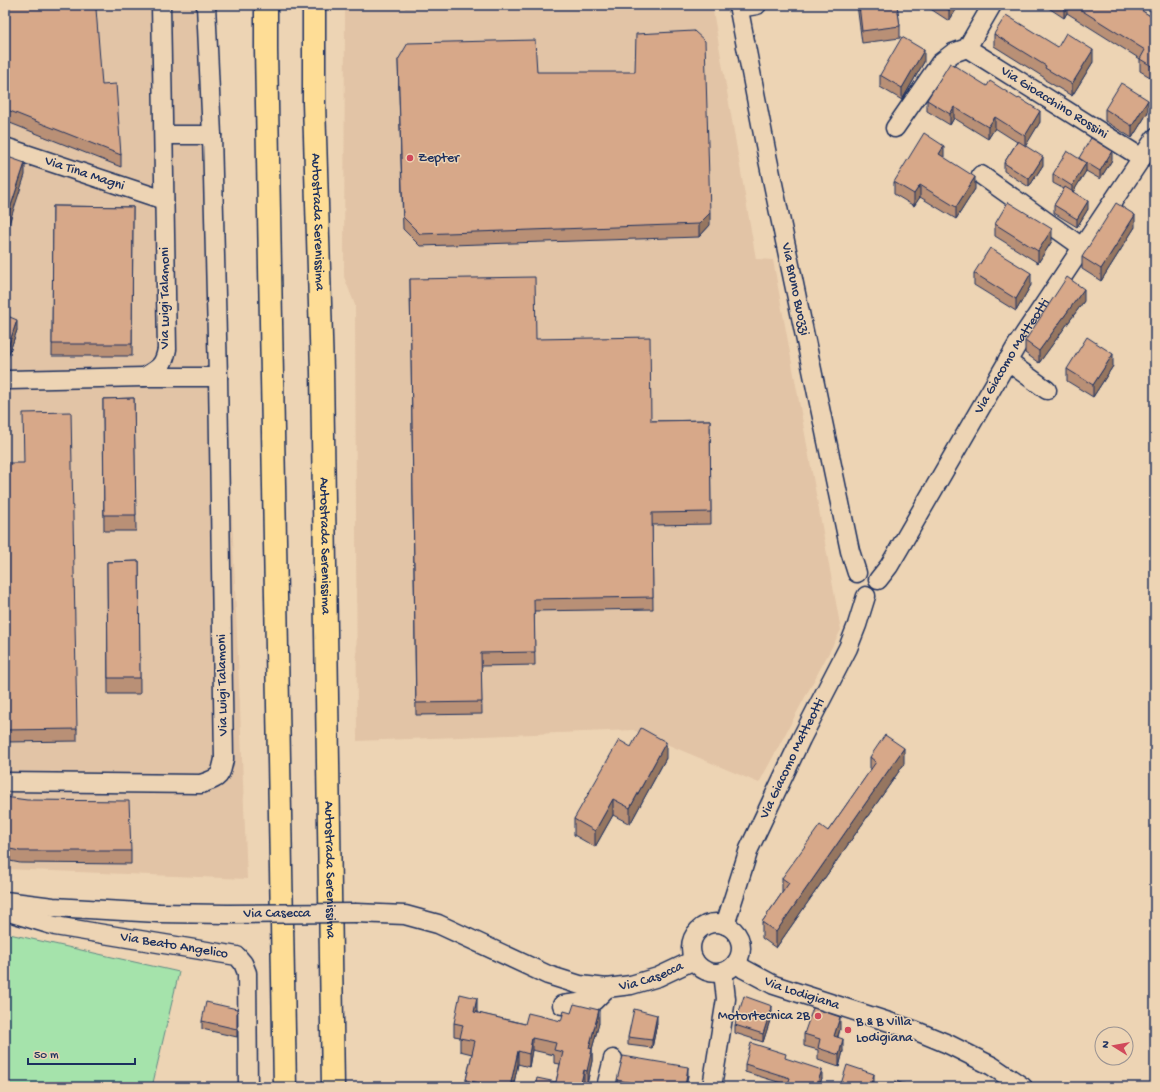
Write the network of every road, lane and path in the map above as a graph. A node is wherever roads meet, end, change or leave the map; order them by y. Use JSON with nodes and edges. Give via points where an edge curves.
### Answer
{"nodes":[{"id":1,"x":161,"y":5,"type":"edge"},
{"id":2,"x":206,"y":5,"type":"edge"},
{"id":3,"x":266,"y":5,"type":"edge"},
{"id":4,"x":314,"y":5,"type":"edge"},
{"id":5,"x":757,"y":5,"type":"edge"},
{"id":6,"x":992,"y":5,"type":"edge"},
{"id":7,"x":1142,"y":5,"type":"edge"},
{"id":8,"x":738,"y":6,"type":"edge"},
{"id":9,"x":1155,"y":13,"type":"edge"},
{"id":10,"x":967,"y":48,"type":"junction"},
{"id":11,"x":895,"y":128,"type":"dead end"},
{"id":12,"x":212,"y":134,"type":"junction"},
{"id":13,"x":164,"y":135,"type":"junction"},
{"id":14,"x":1151,"y":146,"type":"edge"},
{"id":15,"x":5,"y":147,"type":"edge"},
{"id":16,"x":981,"y":175,"type":"dead end"},
{"id":17,"x":164,"y":200,"type":"junction"},
{"id":18,"x":1082,"y":247,"type":"junction"},
{"id":19,"x":1007,"y":361,"type":"junction"},
{"id":20,"x":144,"y":377,"type":"junction"},
{"id":21,"x":218,"y":377,"type":"junction"},
{"id":22,"x":6,"y":384,"type":"edge"},
{"id":23,"x":1047,"y":390,"type":"dead end"},
{"id":24,"x":857,"y":573,"type":"junction"},
{"id":25,"x":878,"y":580,"type":"junction"},
{"id":26,"x":866,"y":596,"type":"junction"},
{"id":27,"x":5,"y":782,"type":"edge"},
{"id":28,"x":5,"y":901,"type":"edge"},
{"id":29,"x":5,"y":911,"type":"edge"},
{"id":30,"x":726,"y":925,"type":"junction"},
{"id":31,"x":694,"y":960,"type":"junction"},
{"id":32,"x":730,"y":968,"type":"junction"},
{"id":33,"x":607,"y":988,"type":"junction"},
{"id":34,"x":562,"y":1005,"type":"dead end"},
{"id":35,"x":613,"y":1060,"type":"dead end"},
{"id":36,"x":248,"y":1087,"type":"edge"},
{"id":37,"x":285,"y":1087,"type":"edge"},
{"id":38,"x":333,"y":1087,"type":"edge"},
{"id":39,"x":606,"y":1087,"type":"edge"},
{"id":40,"x":712,"y":1087,"type":"edge"},
{"id":41,"x":1023,"y":1087,"type":"edge"}],
"edges":[{"from":1,"to":13,"type":"street","name":"Via Luigi Talamoni"},
{"from":2,"to":12,"type":"street","name":"Via Luigi Talamoni"},
{"from":3,"to":37,"type":"highway"},
{"from":4,"to":38,"type":"highway","name":"Autostrada Serenissima"},
{"from":5,"to":8,"type":"street"},
{"from":6,"to":10,"type":"street"},
{"from":7,"to":9,"type":"street"},
{"from":8,"to":24,"type":"street","name":"Via Bruno Buozzi","via":[[850,551]]},
{"from":10,"to":11,"type":"street","via":[[952,53],[940,63]]},
{"from":10,"to":14,"type":"street","name":"Via Gioacchino Rossini"},
{"from":12,"to":13,"type":"street"},
{"from":12,"to":21,"type":"street","name":"Via Luigi Talamoni"},
{"from":13,"to":17,"type":"street","name":"Via Luigi Talamoni"},
{"from":14,"to":18,"type":"street","name":"Via Giacomo Matteotti"},
{"from":15,"to":17,"type":"street","name":"Via Tina Magni"},
{"from":16,"to":18,"type":"street"},
{"from":17,"to":20,"type":"street","name":"Via Luigi Talamoni","via":[[167,348],[165,360]]},
{"from":18,"to":19,"type":"street","name":"Via Giacomo Matteotti"},
{"from":19,"to":23,"type":"street"},
{"from":19,"to":25,"type":"street","name":"Via Giacomo Matteotti","via":[[896,555]]},
{"from":20,"to":21,"type":"street"},
{"from":20,"to":22,"type":"street"},
{"from":21,"to":27,"type":"street","name":"Via Luigi Talamoni","via":[[224,759],[221,773],[215,779],[202,784]]},
{"from":24,"to":25,"type":"street","via":[[869,571],[875,574]]},
{"from":24,"to":26,"type":"street","via":[[853,580],[854,588]]},
{"from":25,"to":26,"type":"street","name":"Via Giacomo Matteotti","via":[[875,591]]},
{"from":26,"to":30,"type":"street","name":"Via Giacomo Matteotti","via":[[848,648],[749,849]]},
{"from":28,"to":33,"type":"street","name":"Via Casecca","bridge":true,"via":[[52,907],[158,913],[405,915],[438,924],[548,975]]},
{"from":29,"to":36,"type":"street","name":"Via Beato Angelico","via":[[55,926],[237,956],[247,973]]},
{"from":30,"to":31,"type":"street","name":"Via Casecca","via":[[710,924],[697,932],[691,945]]},
{"from":30,"to":32,"type":"street","via":[[738,937],[741,946],[740,954]]},
{"from":31,"to":32,"type":"street","name":"Via Casecca","via":[[706,972],[715,973]]},
{"from":31,"to":33,"type":"street","name":"Via Casecca","via":[[651,979]]},
{"from":32,"to":40,"type":"street"},
{"from":32,"to":41,"type":"street","name":"Via Lodigiana","via":[[744,969],[774,985],[935,1038],[992,1066]]},
{"from":33,"to":34,"type":"street","name":"Via Casecca","via":[[594,1001]]},
{"from":35,"to":39,"type":"street"}]}
